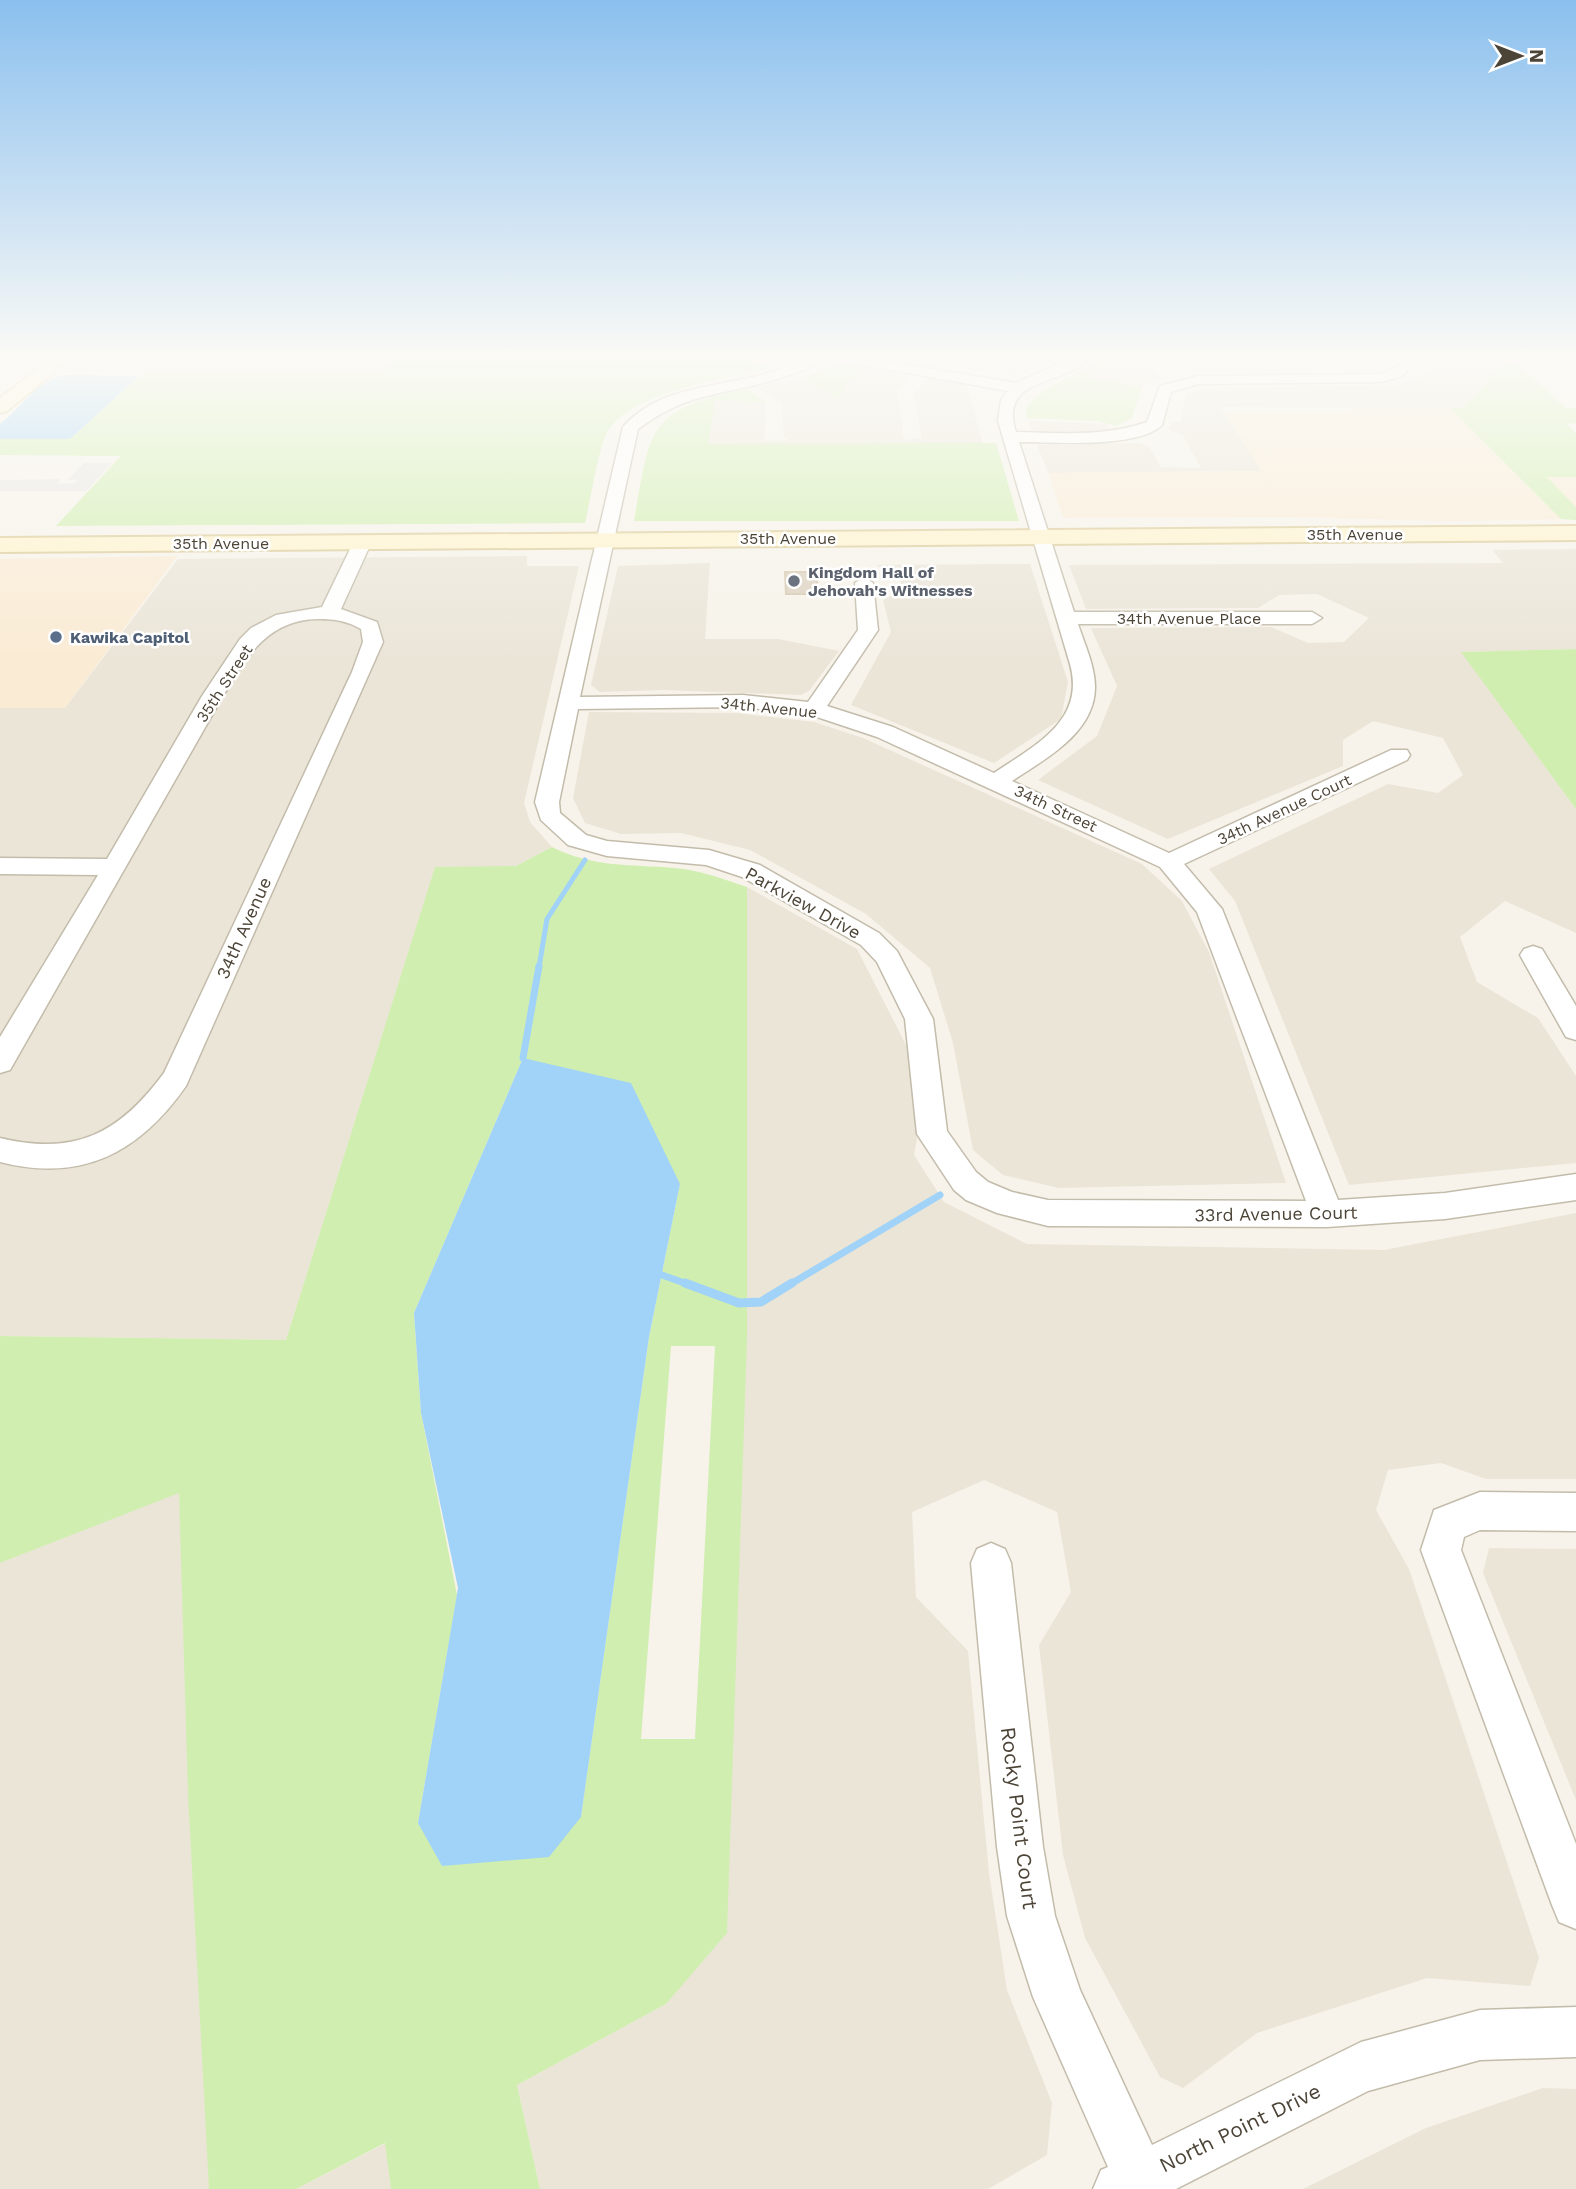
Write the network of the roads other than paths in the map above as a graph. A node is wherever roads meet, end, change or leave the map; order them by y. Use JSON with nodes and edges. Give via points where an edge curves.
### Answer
{"nodes":[{"id":1,"x":624,"y":457,"type":"edge"},
{"id":2,"x":1017,"y":457,"type":"edge"},
{"id":3,"x":1576,"y":533,"type":"edge"},
{"id":4,"x":1043,"y":537,"type":"junction"},
{"id":5,"x":604,"y":539,"type":"junction"},
{"id":6,"x":363,"y":541,"type":"junction"},
{"id":7,"x":0,"y":545,"type":"edge"},
{"id":8,"x":864,"y":583,"type":"dead end"},
{"id":9,"x":329,"y":614,"type":"junction"},
{"id":10,"x":1065,"y":618,"type":"junction"},
{"id":11,"x":1312,"y":618,"type":"dead end"},
{"id":12,"x":570,"y":703,"type":"junction"},
{"id":13,"x":814,"y":709,"type":"junction"},
{"id":14,"x":1399,"y":755,"type":"dead end"},
{"id":15,"x":997,"y":781,"type":"junction"},
{"id":16,"x":1169,"y":862,"type":"junction"},
{"id":17,"x":0,"y":866,"type":"edge"},
{"id":18,"x":113,"y":867,"type":"junction"},
{"id":19,"x":1533,"y":955,"type":"dead end"},
{"id":20,"x":1576,"y":1030,"type":"edge"},
{"id":21,"x":0,"y":1062,"type":"edge"},
{"id":22,"x":0,"y":1150,"type":"edge"},
{"id":23,"x":1576,"y":1187,"type":"edge"},
{"id":24,"x":977,"y":1191,"type":"joint"},
{"id":25,"x":1327,"y":1214,"type":"junction"},
{"id":26,"x":1576,"y":1511,"type":"edge"},
{"id":27,"x":991,"y":1563,"type":"dead end"},
{"id":28,"x":1576,"y":1905,"type":"edge"},
{"id":29,"x":1576,"y":2032,"type":"edge"},
{"id":30,"x":1135,"y":2185,"type":"edge"}],
"edges":[{"from":1,"to":5,"type":"street"},
{"from":2,"to":4,"type":"street","name":"34th Street"},
{"from":3,"to":4,"type":"main road","name":"35th Avenue"},
{"from":4,"to":5,"type":"main road","name":"35th Avenue"},
{"from":4,"to":10,"type":"street","name":"34th Street"},
{"from":5,"to":6,"type":"main road","name":"35th Avenue"},
{"from":5,"to":12,"type":"street"},
{"from":6,"to":7,"type":"main road","name":"35th Avenue"},
{"from":6,"to":9,"type":"street"},
{"from":8,"to":13,"type":"street","via":[[868,630]]},
{"from":9,"to":18,"type":"street","name":"35th Street","via":[[272,624],[251,640]]},
{"from":9,"to":22,"type":"street","name":"34th Avenue","via":[[365,622],[372,630],[373,642],[176,1078],[136,1128],[82,1154],[15,1155]]},
{"from":10,"to":11,"type":"street","name":"34th Avenue Place"},
{"from":10,"to":15,"type":"street","name":"34th Street","via":[[1083,675],[1083,704],[1066,730]]},
{"from":12,"to":13,"type":"street","name":"34th Avenue","via":[[743,701]]},
{"from":12,"to":24,"type":"street","name":"Parkview Drive","via":[[547,802],[549,815],[577,840],[597,846],[709,858],[751,871],[870,939],[888,957],[919,1019],[932,1134]]},
{"from":13,"to":15,"type":"street","name":"34th Avenue","via":[[885,732]]},
{"from":14,"to":16,"type":"street","name":"34th Avenue Court"},
{"from":15,"to":16,"type":"street","name":"34th Street"},
{"from":16,"to":25,"type":"street","name":"34th Street","via":[[1209,909]]},
{"from":17,"to":18,"type":"street"},
{"from":18,"to":21,"type":"street"},
{"from":19,"to":20,"type":"street"},
{"from":23,"to":25,"type":"street","name":"33rd Avenue Court","via":[[1413,1210]]},
{"from":24,"to":25,"type":"street","name":"33rd Avenue Court","via":[[1048,1213]]},
{"from":26,"to":28,"type":"street","via":[[1480,1511],[1448,1524],[1441,1550]]},
{"from":27,"to":30,"type":"street","name":"Rocky Point Court","via":[[1031,1916],[1058,1997]]},
{"from":29,"to":30,"type":"street","name":"North Point Drive","via":[[1480,2035],[1361,2068]]}]}
